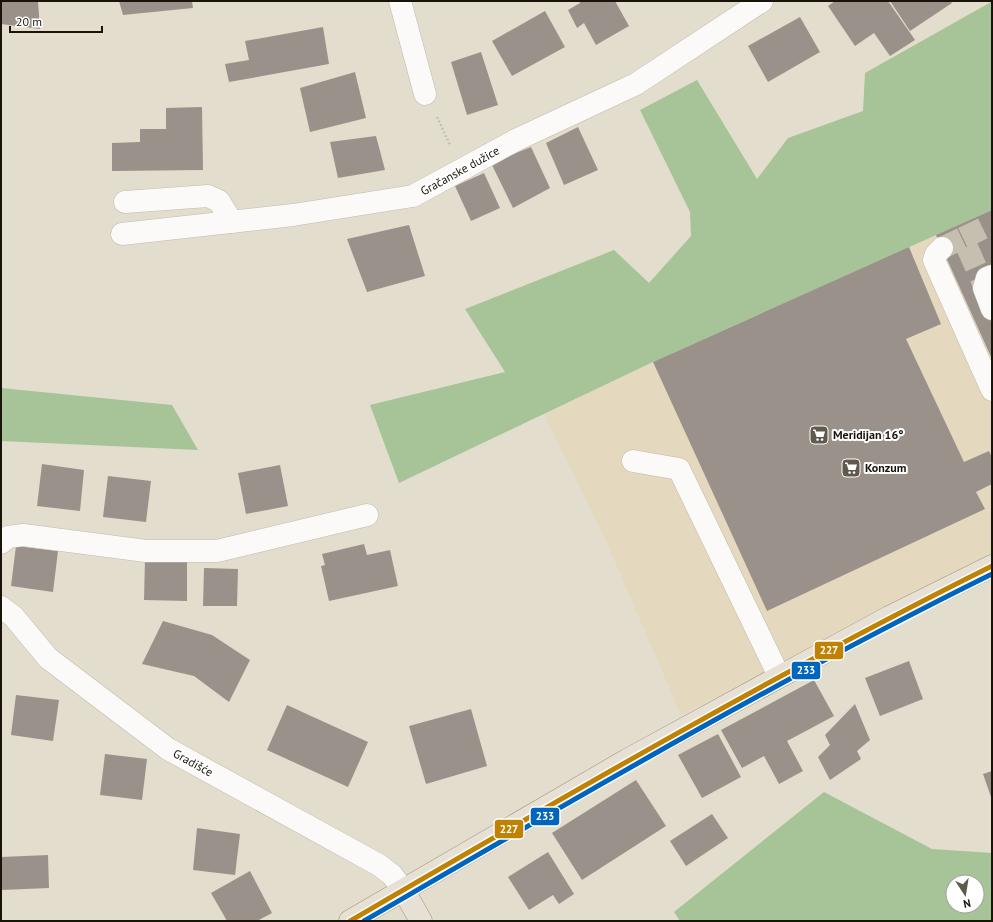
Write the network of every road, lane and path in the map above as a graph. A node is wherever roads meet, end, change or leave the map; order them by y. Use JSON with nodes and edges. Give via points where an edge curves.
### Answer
{"nodes":[{"id":1,"x":400,"y":1,"type":"edge"},
{"id":2,"x":762,"y":1,"type":"edge"},
{"id":3,"x":425,"y":94,"type":"joint"},
{"id":4,"x":462,"y":169,"type":"junction"},
{"id":5,"x":125,"y":202,"type":"dead end"},
{"id":6,"x":232,"y":222,"type":"junction"},
{"id":7,"x":122,"y":234,"type":"dead end"},
{"id":8,"x":942,"y":248,"type":"tunnel mouth"},
{"id":9,"x":992,"y":276,"type":"edge"},
{"id":10,"x":992,"y":309,"type":"edge"},
{"id":11,"x":992,"y":390,"type":"edge"},
{"id":12,"x":632,"y":461,"type":"dead end"},
{"id":13,"x":367,"y":515,"type":"dead end"},
{"id":14,"x":1,"y":543,"type":"edge"},
{"id":15,"x":992,"y":566,"type":"edge"},
{"id":16,"x":1,"y":607,"type":"edge"},
{"id":17,"x":779,"y":676,"type":"junction"},
{"id":18,"x":404,"y":892,"type":"junction"},
{"id":19,"x":350,"y":921,"type":"edge"},
{"id":20,"x":421,"y":921,"type":"edge"}],
"edges":[{"from":1,"to":3,"type":"street"},
{"from":2,"to":4,"type":"street","name":"Gračanske dužice","via":[[636,84],[516,140]]},
{"from":3,"to":4,"type":"path"},
{"from":4,"to":6,"type":"street","name":"Gračanske dužice","via":[[414,196]]},
{"from":5,"to":6,"type":"street","via":[[208,196],[219,201]]},
{"from":6,"to":7,"type":"street","name":"Gračanske dužice"},
{"from":8,"to":11,"type":"street","via":[[934,260]]},
{"from":9,"to":10,"type":"street","via":[[987,278],[984,288]]},
{"from":12,"to":17,"type":"street","via":[[679,470]]},
{"from":13,"to":14,"type":"street","via":[[217,551],[146,551],[23,535],[8,537]]},
{"from":15,"to":17,"type":"main road"},
{"from":16,"to":18,"type":"street","name":"Gradišće","via":[[14,617],[48,658],[168,749],[381,867],[392,875]]},
{"from":17,"to":18,"type":"main road","via":[[627,760]]},
{"from":18,"to":19,"type":"main road"},
{"from":18,"to":20,"type":"main road"}]}
